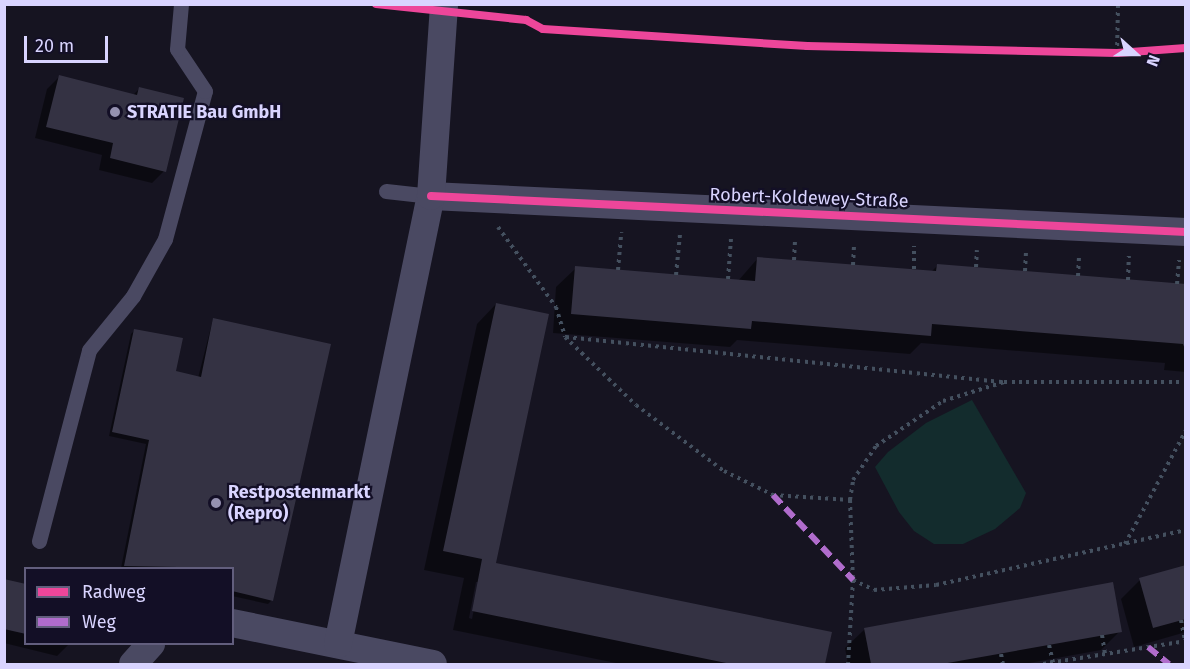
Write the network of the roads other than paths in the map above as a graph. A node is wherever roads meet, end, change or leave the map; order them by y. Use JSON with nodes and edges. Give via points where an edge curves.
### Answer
{"nodes":[{"id":1,"x":181,"y":4,"type":"edge"},
{"id":2,"x":444,"y":4,"type":"edge"},
{"id":3,"x":386,"y":191,"type":"dead end"},
{"id":4,"x":431,"y":196,"type":"junction"},
{"id":5,"x":1185,"y":232,"type":"edge"},
{"id":6,"x":39,"y":540,"type":"dead end"},
{"id":7,"x":234,"y":623,"type":"edge"},
{"id":8,"x":338,"y":644,"type":"junction"},
{"id":9,"x":150,"y":645,"type":"edge"},
{"id":10,"x":133,"y":664,"type":"edge"},
{"id":11,"x":433,"y":664,"type":"edge"}],
"edges":[{"from":1,"to":6,"type":"lane","via":[[177,49],[205,91],[165,239],[133,297],[89,350]]},
{"from":2,"to":4,"type":"street"},
{"from":3,"to":4,"type":"lane"},
{"from":4,"to":5,"type":"street","name":"Robert-Koldewey-Straße"},
{"from":4,"to":8,"type":"street"},
{"from":7,"to":8,"type":"street"},
{"from":8,"to":11,"type":"street"},
{"from":9,"to":10,"type":"street"}]}
